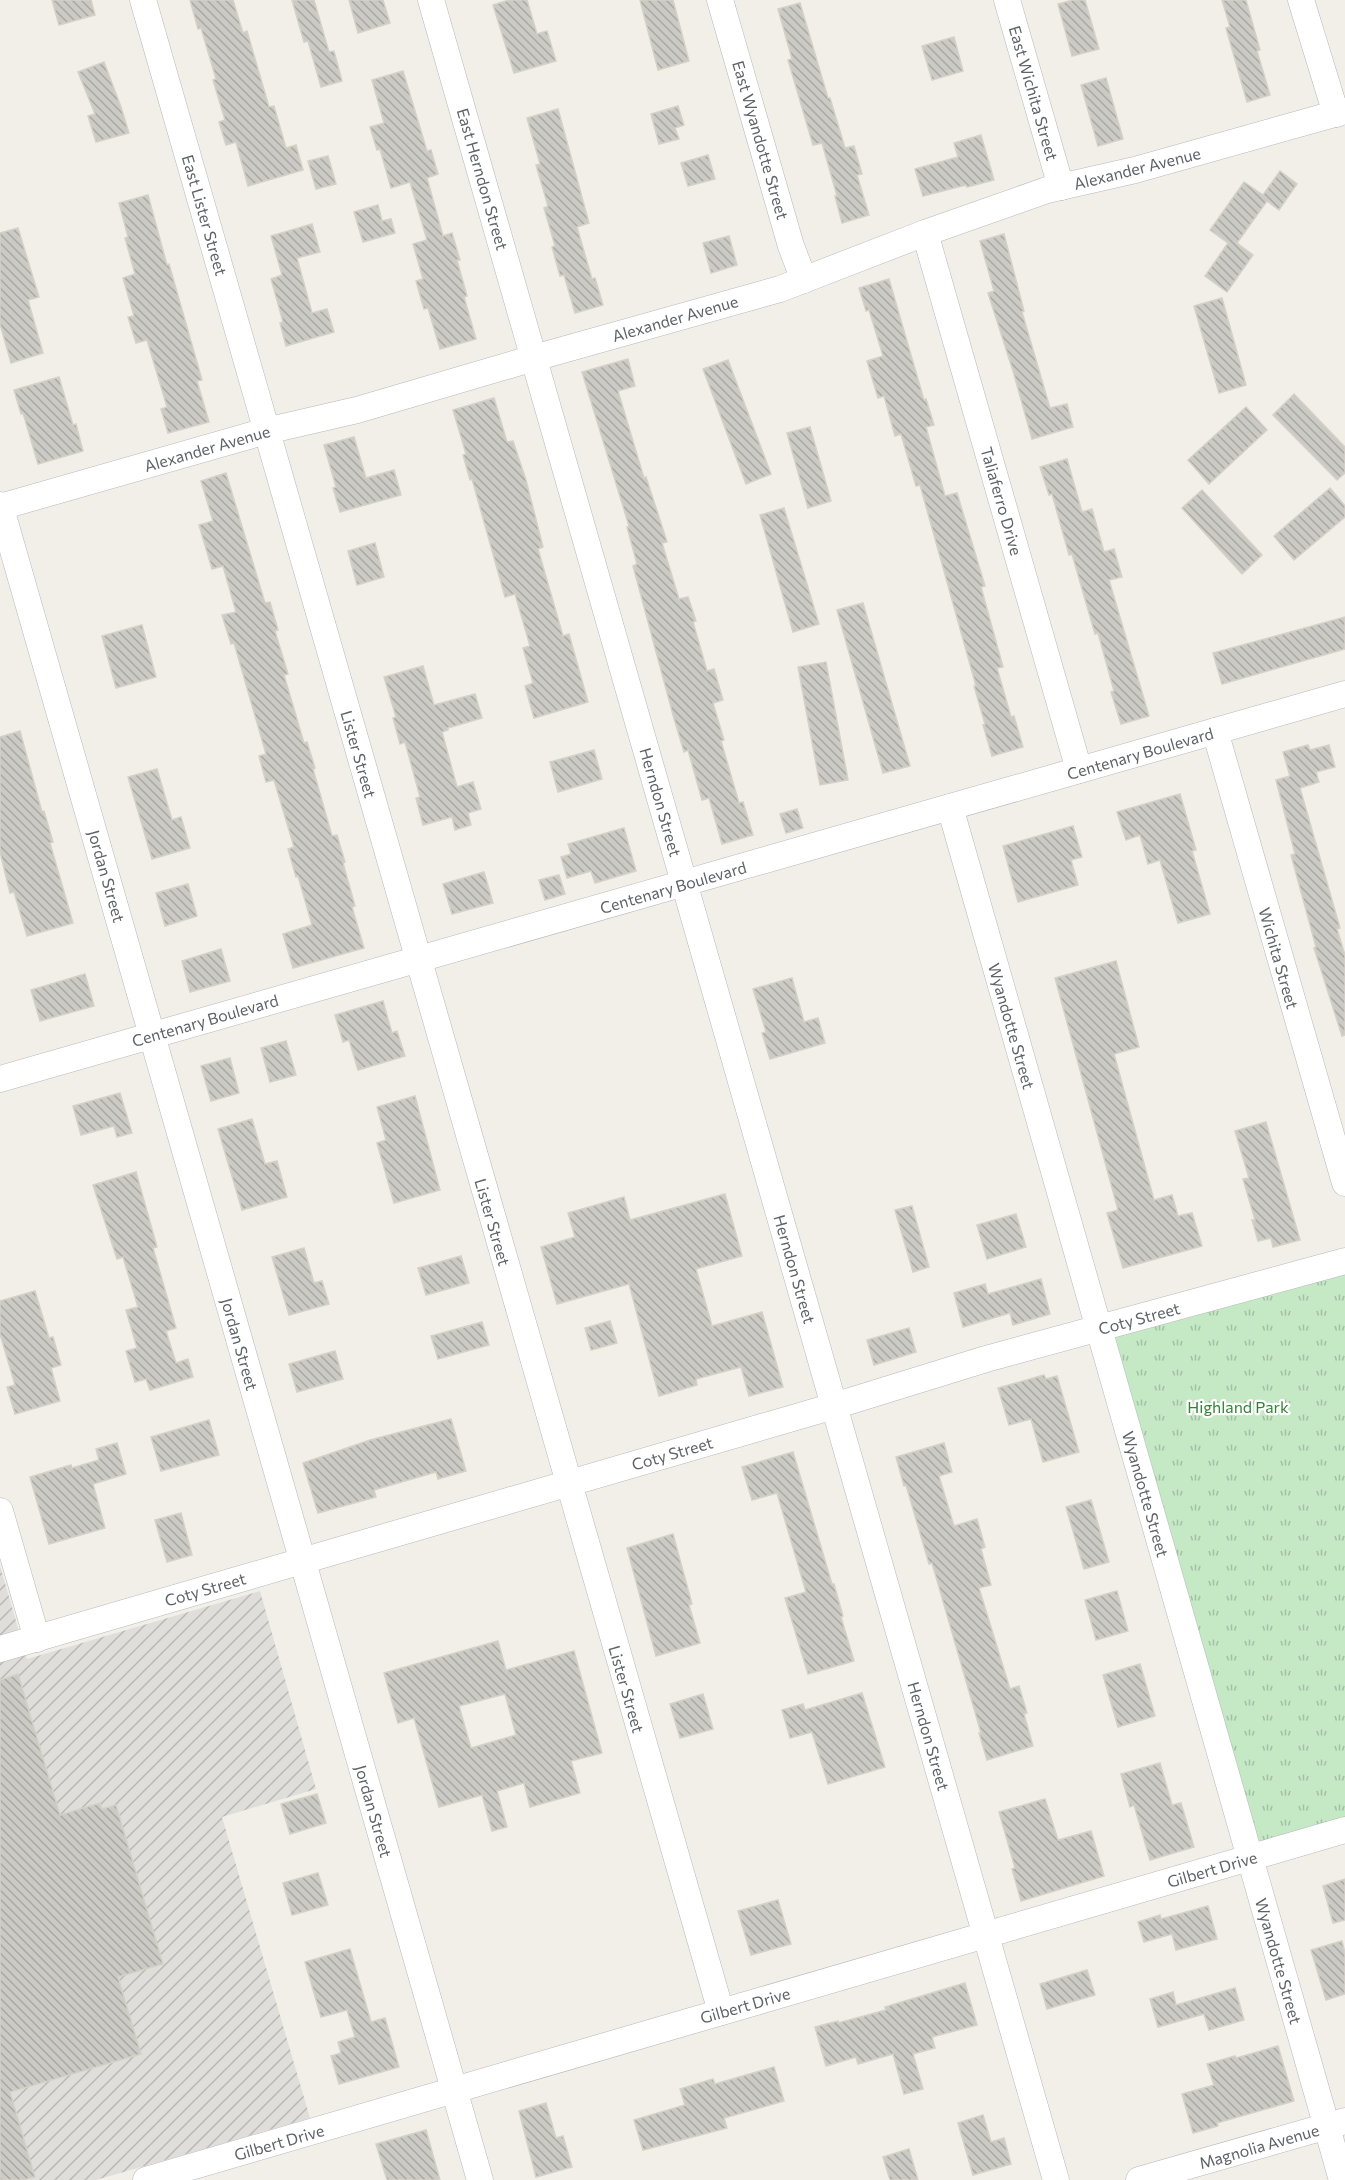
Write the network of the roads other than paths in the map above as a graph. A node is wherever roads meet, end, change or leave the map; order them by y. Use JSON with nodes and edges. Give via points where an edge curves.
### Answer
{"nodes":[{"id":1,"x":143,"y":0,"type":"edge"},
{"id":2,"x":431,"y":0,"type":"edge"},
{"id":3,"x":720,"y":0,"type":"edge"},
{"id":4,"x":1007,"y":0,"type":"edge"},
{"id":5,"x":1300,"y":0,"type":"edge"},
{"id":6,"x":1340,"y":112,"type":"edge"},
{"id":7,"x":1060,"y":187,"type":"junction"},
{"id":8,"x":925,"y":233,"type":"junction"},
{"id":9,"x":804,"y":280,"type":"junction"},
{"id":10,"x":534,"y":358,"type":"junction"},
{"id":11,"x":266,"y":431,"type":"junction"},
{"id":12,"x":0,"y":506,"type":"edge"},
{"id":13,"x":1345,"y":694,"type":"edge"},
{"id":14,"x":1215,"y":731,"type":"junction"},
{"id":15,"x":1079,"y":770,"type":"junction"},
{"id":16,"x":950,"y":807,"type":"junction"},
{"id":17,"x":684,"y":885,"type":"junction"},
{"id":18,"x":418,"y":960,"type":"junction"},
{"id":19,"x":152,"y":1035,"type":"junction"},
{"id":20,"x":0,"y":1079,"type":"edge"},
{"id":21,"x":1345,"y":1183,"type":"edge"},
{"id":22,"x":1345,"y":1262,"type":"edge"},
{"id":23,"x":1099,"y":1328,"type":"junction"},
{"id":24,"x":834,"y":1406,"type":"junction"},
{"id":25,"x":568,"y":1484,"type":"junction"},
{"id":26,"x":0,"y":1511,"type":"edge"},
{"id":27,"x":302,"y":1561,"type":"junction"},
{"id":28,"x":37,"y":1639,"type":"junction"},
{"id":29,"x":0,"y":1649,"type":"edge"},
{"id":30,"x":1345,"y":1830,"type":"edge"},
{"id":31,"x":1249,"y":1858,"type":"junction"},
{"id":32,"x":986,"y":1934,"type":"junction"},
{"id":33,"x":721,"y":2012,"type":"junction"},
{"id":34,"x":454,"y":2091,"type":"junction"},
{"id":35,"x":1336,"y":2124,"type":"edge"},
{"id":36,"x":190,"y":2174,"type":"edge"},
{"id":37,"x":146,"y":2180,"type":"edge"},
{"id":38,"x":480,"y":2180,"type":"edge"},
{"id":39,"x":1056,"y":2180,"type":"edge"},
{"id":40,"x":1139,"y":2180,"type":"edge"},
{"id":41,"x":1342,"y":2180,"type":"edge"}],
"edges":[{"from":1,"to":11,"type":"street","name":"East Lister Street"},
{"from":2,"to":10,"type":"street","name":"East Herndon Street"},
{"from":3,"to":9,"type":"street","name":"East Wyandotte Street"},
{"from":4,"to":7,"type":"street","name":"East Wichita Street"},
{"from":5,"to":6,"type":"street"},
{"from":6,"to":7,"type":"street","name":"Alexander Avenue"},
{"from":7,"to":8,"type":"street","name":"Alexander Avenue"},
{"from":8,"to":9,"type":"street","name":"Alexander Avenue"},
{"from":8,"to":15,"type":"street","name":"Taliaferro Drive"},
{"from":9,"to":10,"type":"street","name":"Alexander Avenue"},
{"from":10,"to":11,"type":"street","name":"Alexander Avenue","via":[[357,410]]},
{"from":10,"to":17,"type":"street","name":"Herndon Street"},
{"from":11,"to":12,"type":"street","name":"Alexander Avenue"},
{"from":11,"to":18,"type":"street","name":"Lister Street"},
{"from":12,"to":19,"type":"street","name":"Jordan Street"},
{"from":13,"to":14,"type":"street","name":"Centenary Boulevard"},
{"from":14,"to":15,"type":"street","name":"Centenary Boulevard"},
{"from":14,"to":21,"type":"street","name":"Wichita Street"},
{"from":15,"to":16,"type":"street","name":"Centenary Boulevard"},
{"from":16,"to":17,"type":"street","name":"Centenary Boulevard"},
{"from":16,"to":23,"type":"street","name":"Wyandotte Street"},
{"from":17,"to":18,"type":"street","name":"Centenary Boulevard"},
{"from":17,"to":24,"type":"street","name":"Herndon Street"},
{"from":18,"to":19,"type":"street","name":"Centenary Boulevard"},
{"from":18,"to":25,"type":"street","name":"Lister Street"},
{"from":19,"to":20,"type":"street","name":"Centenary Boulevard"},
{"from":19,"to":27,"type":"street","name":"Jordan Street"},
{"from":22,"to":23,"type":"street","name":"Coty Street"},
{"from":23,"to":24,"type":"street","name":"Coty Street"},
{"from":23,"to":31,"type":"street","name":"Wyandotte Street"},
{"from":24,"to":25,"type":"street","name":"Coty Street"},
{"from":24,"to":32,"type":"street","name":"Herndon Street"},
{"from":25,"to":27,"type":"street","name":"Coty Street"},
{"from":25,"to":33,"type":"street","name":"Lister Street"},
{"from":26,"to":28,"type":"street"},
{"from":27,"to":28,"type":"street","name":"Coty Street"},
{"from":27,"to":34,"type":"street","name":"Jordan Street"},
{"from":28,"to":29,"type":"street","name":"Coty Street"},
{"from":30,"to":31,"type":"street","name":"Gilbert Drive"},
{"from":31,"to":32,"type":"street","name":"Gilbert Drive"},
{"from":31,"to":35,"type":"street","name":"Wyandotte Street"},
{"from":32,"to":33,"type":"street","name":"Gilbert Drive"},
{"from":32,"to":39,"type":"street","name":"Herndon Street"},
{"from":33,"to":34,"type":"street","name":"Gilbert Drive"},
{"from":34,"to":36,"type":"street","name":"Gilbert Drive"},
{"from":34,"to":38,"type":"street","name":"Jordan Street"},
{"from":35,"to":40,"type":"street","name":"Magnolia Avenue"},
{"from":35,"to":41,"type":"street","name":"Wyandotte Street"},
{"from":36,"to":37,"type":"street","name":"Gilbert Drive"}]}
